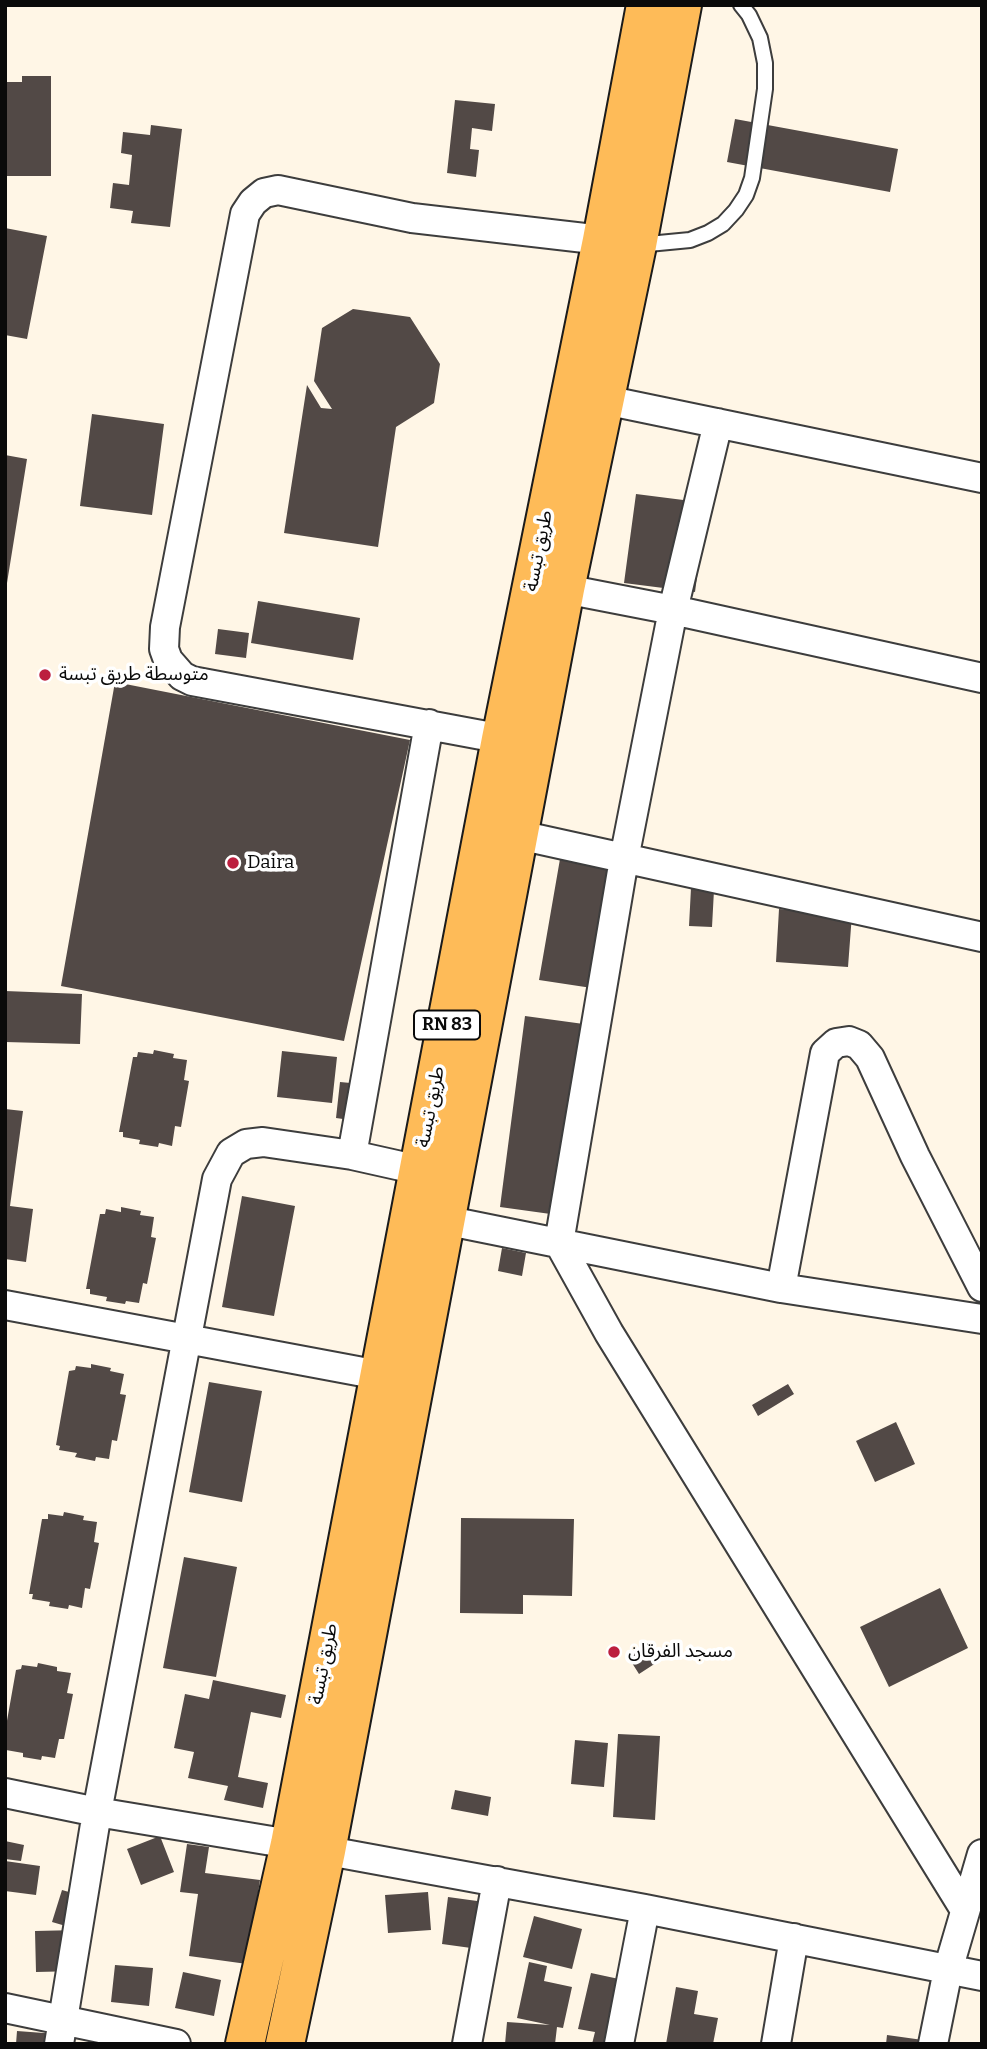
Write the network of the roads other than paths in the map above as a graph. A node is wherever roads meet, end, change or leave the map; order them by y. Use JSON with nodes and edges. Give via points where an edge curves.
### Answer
{"nodes":[{"id":1,"x":646,"y":5,"type":"edge"},
{"id":2,"x":682,"y":5,"type":"edge"},
{"id":3,"x":741,"y":5,"type":"edge"},
{"id":4,"x":619,"y":243,"type":"junction"},
{"id":5,"x":605,"y":400,"type":"junction"},
{"id":6,"x":718,"y":423,"type":"junction"},
{"id":7,"x":982,"y":478,"type":"edge"},
{"id":8,"x":565,"y":589,"type":"junction"},
{"id":9,"x":673,"y":610,"type":"junction"},
{"id":10,"x":982,"y":678,"type":"edge"},
{"id":11,"x":429,"y":724,"type":"junction"},
{"id":12,"x":518,"y":742,"type":"junction"},
{"id":13,"x":519,"y":835,"type":"junction"},
{"id":14,"x":624,"y":859,"type":"junction"},
{"id":15,"x":982,"y":937,"type":"edge"},
{"id":16,"x":352,"y":1155,"type":"junction"},
{"id":17,"x":419,"y":1170,"type":"junction"},
{"id":18,"x":444,"y":1220,"type":"junction"},
{"id":19,"x":559,"y":1243,"type":"junction"},
{"id":20,"x":982,"y":1287,"type":"edge"},
{"id":21,"x":781,"y":1288,"type":"junction"},
{"id":22,"x":5,"y":1306,"type":"edge"},
{"id":23,"x":982,"y":1319,"type":"edge"},
{"id":24,"x":186,"y":1338,"type":"junction"},
{"id":25,"x":379,"y":1375,"type":"junction"},
{"id":26,"x":5,"y":1793,"type":"edge"},
{"id":27,"x":97,"y":1812,"type":"junction"},
{"id":28,"x":308,"y":1847,"type":"junction"},
{"id":29,"x":982,"y":1854,"type":"edge"},
{"id":30,"x":497,"y":1881,"type":"junction"},
{"id":31,"x":645,"y":1909,"type":"junction"},
{"id":32,"x":965,"y":1910,"type":"junction"},
{"id":33,"x":794,"y":1938,"type":"junction"},
{"id":34,"x":948,"y":1970,"type":"junction"},
{"id":35,"x":982,"y":1976,"type":"edge"},
{"id":36,"x":5,"y":2008,"type":"edge"},
{"id":37,"x":62,"y":2032,"type":"edge"},
{"id":38,"x":176,"y":2044,"type":"edge"},
{"id":39,"x":245,"y":2044,"type":"edge"},
{"id":40,"x":285,"y":2044,"type":"edge"},
{"id":41,"x":467,"y":2044,"type":"edge"},
{"id":42,"x":620,"y":2044,"type":"edge"},
{"id":43,"x":776,"y":2044,"type":"edge"},
{"id":44,"x":933,"y":2044,"type":"edge"}],
"edges":[{"from":1,"to":4,"type":"main road","name":"طريق تبسة","number":"RN 83"},
{"from":2,"to":4,"type":"main road","name":"طريق تبسة","number":"RN 83"},
{"from":3,"to":4,"type":"lane","via":[[760,38],[765,63],[765,89],[746,195],[723,224],[690,240]]},
{"from":4,"to":5,"type":"main road","name":"طريق تبسة","number":"RN 83"},
{"from":4,"to":11,"type":"street","via":[[412,218],[278,190],[264,193],[245,214],[163,638],[168,660],[182,676],[203,684]]},
{"from":4,"to":12,"type":"main road","name":"طريق تبسة","number":"RN 83"},
{"from":5,"to":6,"type":"street"},
{"from":5,"to":8,"type":"main road","name":"طريق تبسة","number":"RN 83"},
{"from":6,"to":7,"type":"street"},
{"from":6,"to":9,"type":"street"},
{"from":8,"to":9,"type":"street"},
{"from":8,"to":12,"type":"main road","name":"طريق تبسة","number":"RN 83"},
{"from":9,"to":10,"type":"street"},
{"from":9,"to":14,"type":"street"},
{"from":11,"to":12,"type":"street"},
{"from":11,"to":16,"type":"street"},
{"from":12,"to":13,"type":"main road","name":"طريق تبسة","number":"RN 83"},
{"from":12,"to":17,"type":"main road","name":"طريق تبسة","number":"RN 83"},
{"from":13,"to":14,"type":"street"},
{"from":13,"to":18,"type":"main road","name":"طريق تبسة","number":"RN 83"},
{"from":14,"to":15,"type":"street"},
{"from":14,"to":19,"type":"street"},
{"from":16,"to":17,"type":"street"},
{"from":16,"to":24,"type":"street","via":[[263,1142],[246,1144],[232,1153],[217,1179]]},
{"from":17,"to":25,"type":"main road","name":"طريق تبسة","number":"RN 83"},
{"from":18,"to":19,"type":"street"},
{"from":18,"to":28,"type":"main road","name":"طريق تبسة","number":"RN 83"},
{"from":19,"to":21,"type":"street"},
{"from":19,"to":32,"type":"street","via":[[609,1333]]},
{"from":20,"to":21,"type":"street","via":[[870,1058],[849,1041],[836,1043],[825,1053]]},
{"from":21,"to":23,"type":"street"},
{"from":22,"to":24,"type":"street"},
{"from":24,"to":25,"type":"street"},
{"from":24,"to":27,"type":"street"},
{"from":25,"to":28,"type":"main road","name":"طريق تبسة","number":"RN 83"},
{"from":26,"to":27,"type":"street"},
{"from":27,"to":28,"type":"street"},
{"from":27,"to":37,"type":"street"},
{"from":28,"to":30,"type":"street"},
{"from":28,"to":39,"type":"main road","name":"طريق تبسة","number":"RN 83"},
{"from":28,"to":40,"type":"main road","name":"طريق تبسة","number":"RN 83"},
{"from":29,"to":32,"type":"street"},
{"from":30,"to":31,"type":"street"},
{"from":30,"to":41,"type":"street"},
{"from":31,"to":33,"type":"street"},
{"from":31,"to":42,"type":"street"},
{"from":32,"to":34,"type":"street"},
{"from":33,"to":34,"type":"street"},
{"from":33,"to":43,"type":"street"},
{"from":34,"to":35,"type":"street"},
{"from":34,"to":44,"type":"street"},
{"from":36,"to":37,"type":"street"},
{"from":37,"to":38,"type":"street"}]}
